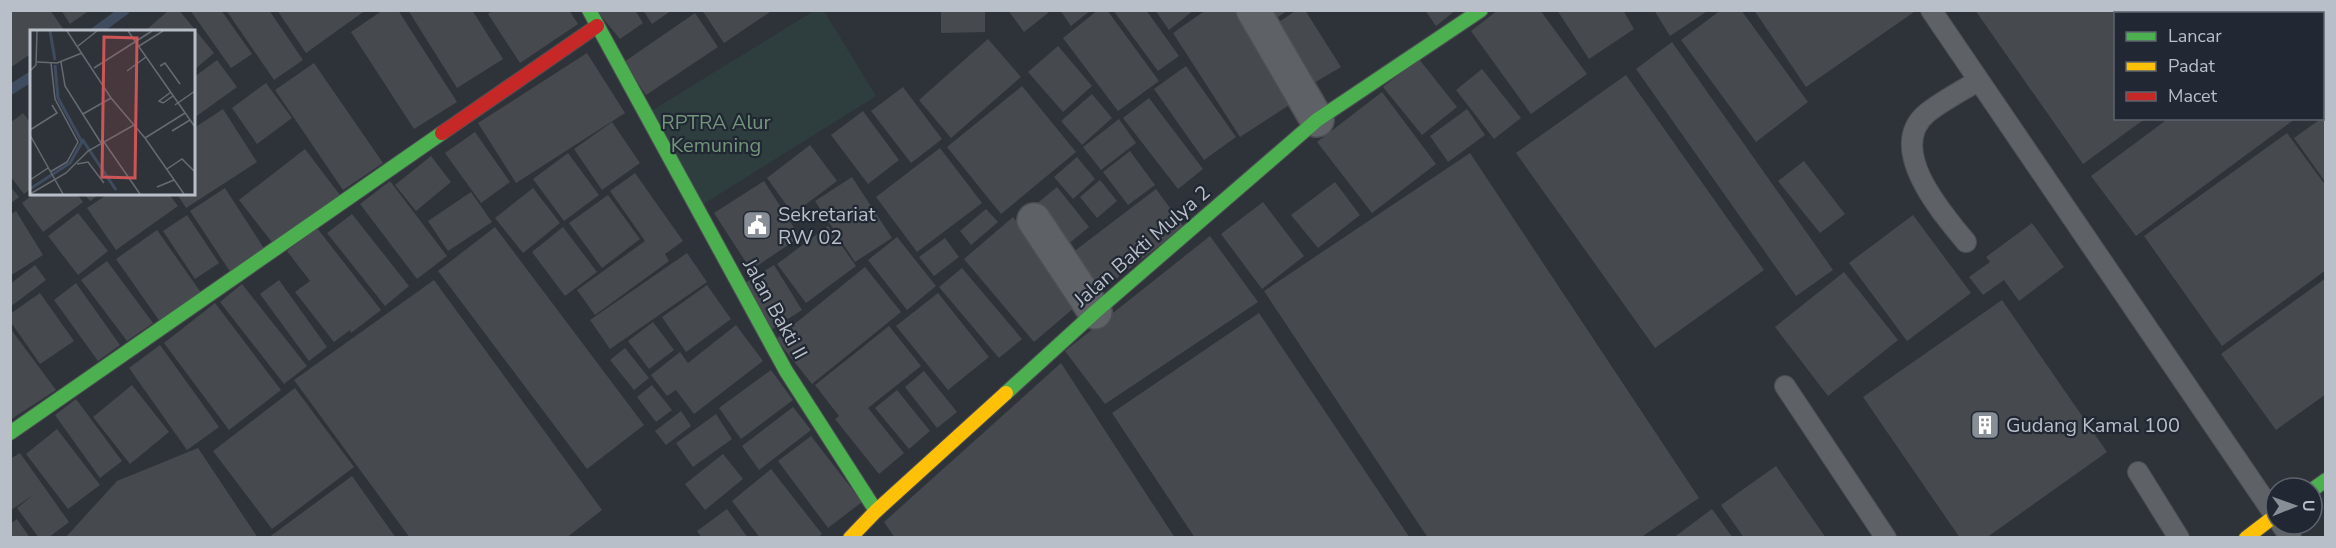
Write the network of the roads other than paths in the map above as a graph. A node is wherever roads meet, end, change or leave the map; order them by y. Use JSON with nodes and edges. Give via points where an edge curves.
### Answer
{"nodes":[{"id":1,"x":588,"y":10,"type":"edge"},
{"id":2,"x":1253,"y":10,"type":"edge"},
{"id":3,"x":1481,"y":10,"type":"edge"},
{"id":4,"x":1931,"y":10,"type":"edge"},
{"id":5,"x":597,"y":26,"type":"junction"},
{"id":6,"x":1978,"y":81,"type":"junction"},
{"id":7,"x":1317,"y":120,"type":"junction"},
{"id":8,"x":1034,"y":220,"type":"dead end"},
{"id":9,"x":1966,"y":242,"type":"dead end"},
{"id":10,"x":1095,"y":312,"type":"junction"},
{"id":11,"x":1785,"y":386,"type":"dead end"},
{"id":12,"x":10,"y":433,"type":"edge"},
{"id":13,"x":2138,"y":472,"type":"dead end"},
{"id":14,"x":2264,"y":498,"type":"edge"},
{"id":15,"x":876,"y":511,"type":"junction"},
{"id":16,"x":2264,"y":524,"type":"edge"},
{"id":17,"x":849,"y":537,"type":"edge"},
{"id":18,"x":1886,"y":537,"type":"edge"},
{"id":19,"x":2179,"y":537,"type":"edge"},
{"id":20,"x":2246,"y":537,"type":"edge"}],
"edges":[{"from":1,"to":5,"type":"street","name":"Jalan Bakti II"},
{"from":2,"to":7,"type":"street"},
{"from":3,"to":7,"type":"street","name":"Jalan Bakti Mulya 2"},
{"from":4,"to":6,"type":"lane"},
{"from":5,"to":12,"type":"street"},
{"from":5,"to":15,"type":"street","name":"Jalan Bakti II","via":[[786,371]]},
{"from":6,"to":9,"type":"lane","via":[[1925,114],[1913,134],[1913,161],[1935,204]]},
{"from":6,"to":14,"type":"lane"},
{"from":7,"to":10,"type":"street","name":"Jalan Bakti Mulya 2"},
{"from":8,"to":10,"type":"street"},
{"from":10,"to":15,"type":"street","name":"Jalan Bakti Mulya 2"},
{"from":11,"to":18,"type":"lane"},
{"from":13,"to":19,"type":"lane"},
{"from":15,"to":17,"type":"street","name":"Jalan Bakti Mulya 2"},
{"from":16,"to":20,"type":"street"}]}
